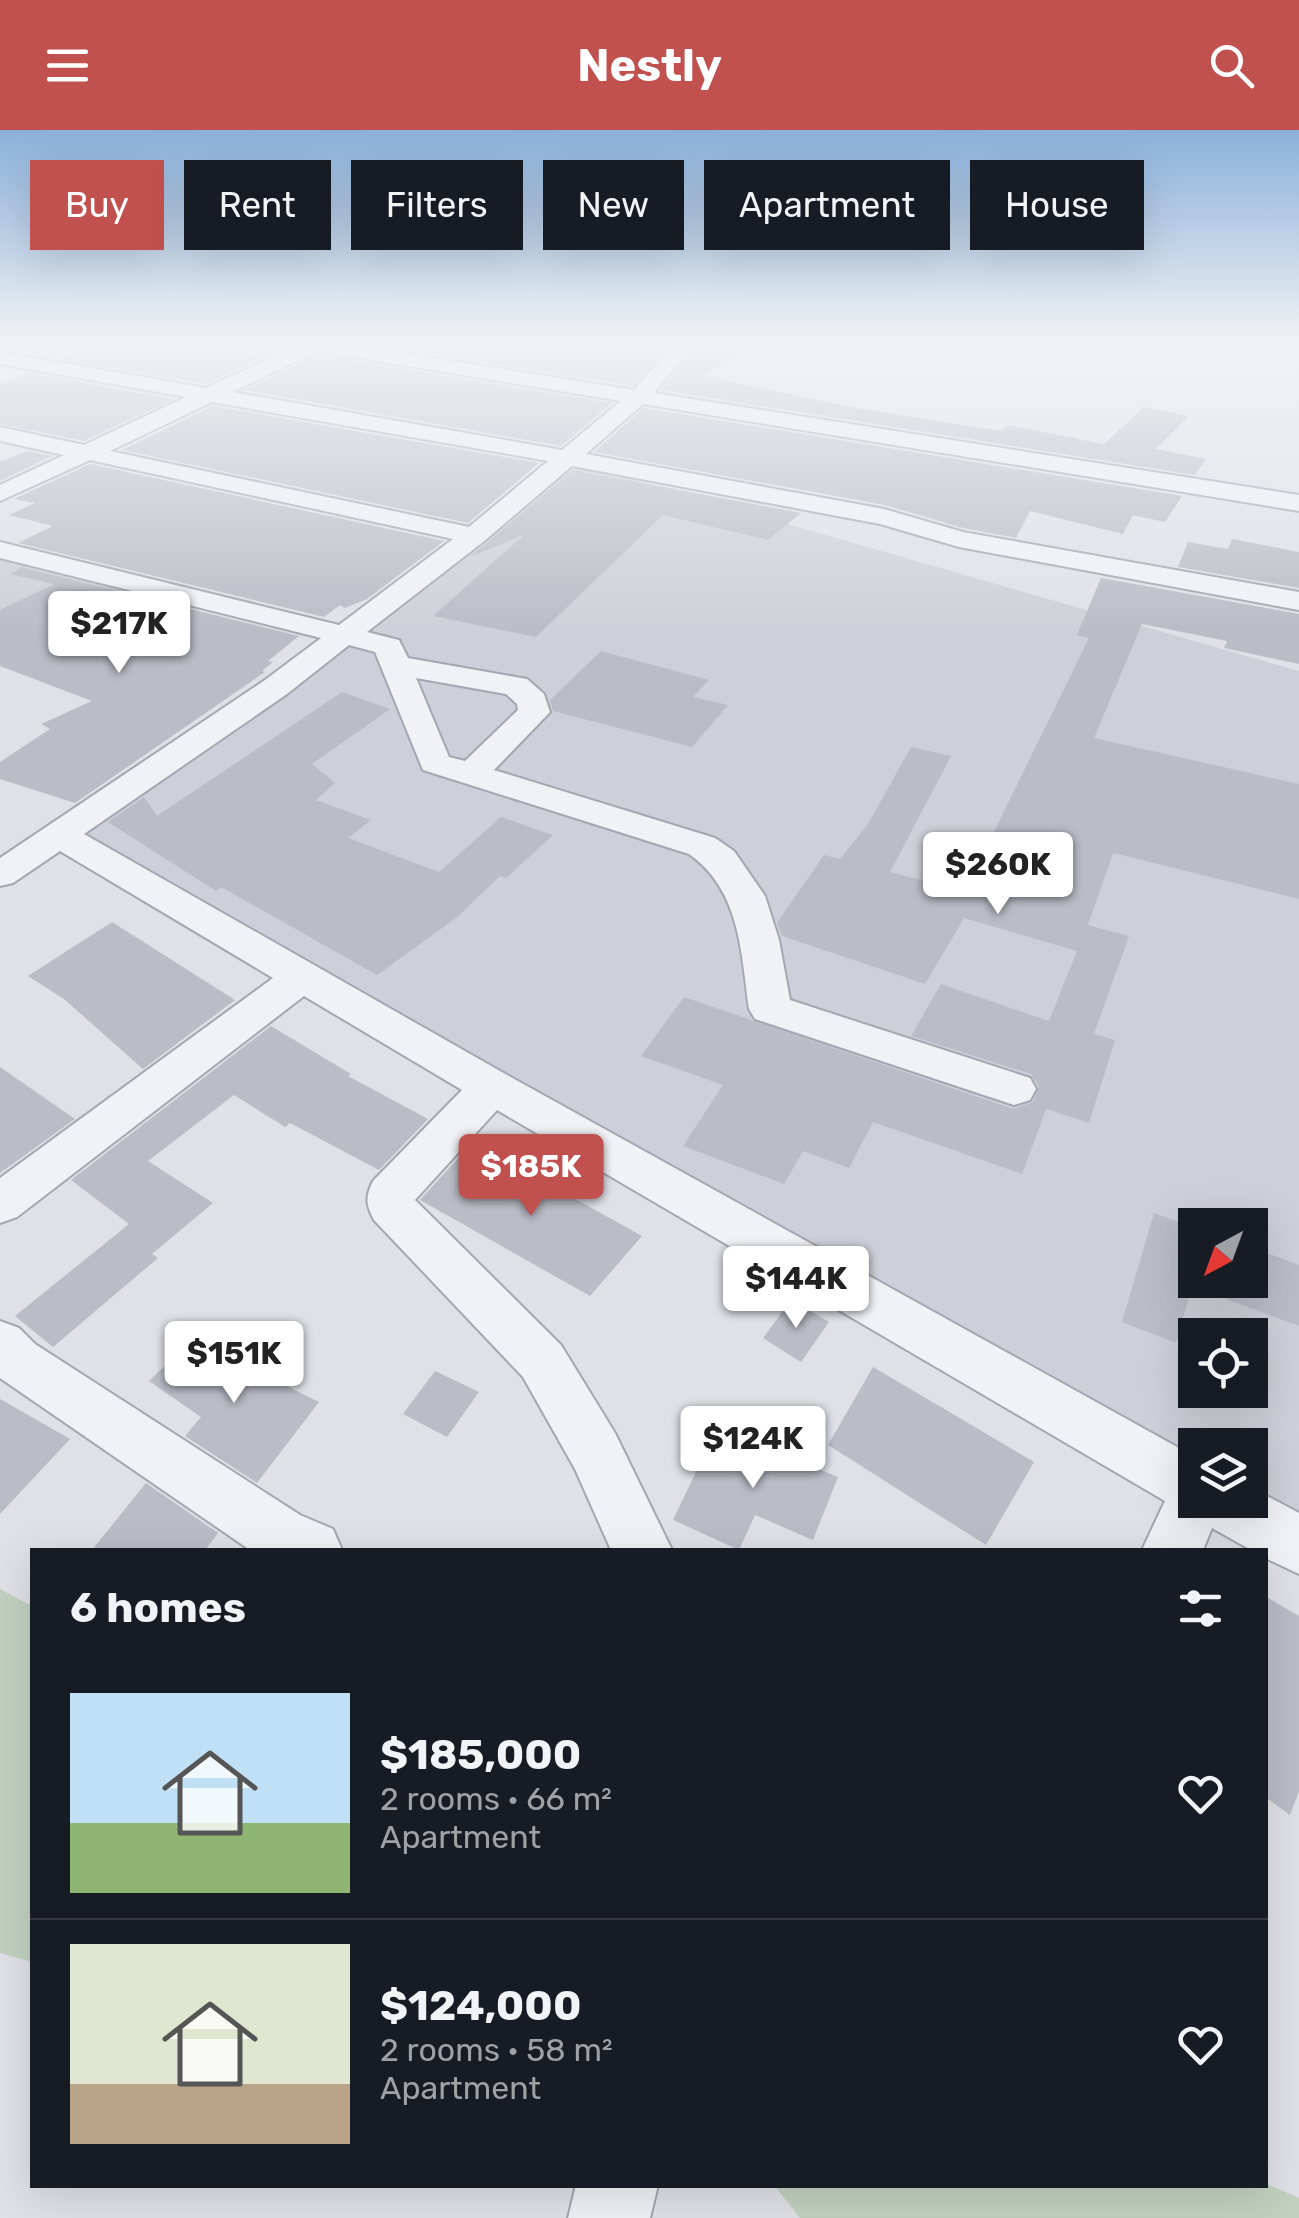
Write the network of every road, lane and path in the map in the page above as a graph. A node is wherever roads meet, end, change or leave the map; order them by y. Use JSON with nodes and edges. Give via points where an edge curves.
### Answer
{"nodes":[{"id":1,"x":31,"y":440,"type":"edge"},
{"id":2,"x":113,"y":440,"type":"edge"},
{"id":3,"x":453,"y":440,"type":"edge"},
{"id":4,"x":588,"y":440,"type":"edge"},
{"id":5,"x":914,"y":440,"type":"edge"},
{"id":6,"x":88,"y":452,"type":"junction"},
{"id":7,"x":565,"y":460,"type":"junction"},
{"id":8,"x":0,"y":494,"type":"edge"},
{"id":9,"x":1299,"y":503,"type":"edge"},
{"id":10,"x":474,"y":536,"type":"junction"},
{"id":11,"x":0,"y":550,"type":"edge"},
{"id":12,"x":1299,"y":601,"type":"edge"},
{"id":13,"x":346,"y":634,"type":"junction"},
{"id":14,"x":395,"y":664,"type":"junction"},
{"id":15,"x":471,"y":774,"type":"junction"},
{"id":16,"x":60,"y":835,"type":"junction"},
{"id":17,"x":0,"y":875,"type":"edge"},
{"id":18,"x":300,"y":978,"type":"junction"},
{"id":19,"x":492,"y":1087,"type":"junction"},
{"id":20,"x":1014,"y":1089,"type":"dead end"},
{"id":21,"x":0,"y":1204,"type":"edge"},
{"id":22,"x":0,"y":1344,"type":"edge"},
{"id":23,"x":1178,"y":1478,"type":"edge"},
{"id":24,"x":1187,"y":1518,"type":"edge"},
{"id":25,"x":1250,"y":1518,"type":"edge"},
{"id":26,"x":1299,"y":1545,"type":"edge"},
{"id":27,"x":308,"y":1548,"type":"edge"},
{"id":28,"x":641,"y":1548,"type":"edge"},
{"id":29,"x":1173,"y":1548,"type":"edge"},
{"id":30,"x":615,"y":2188,"type":"edge"},
{"id":31,"x":608,"y":2218,"type":"edge"}],
"edges":[{"from":1,"to":6,"type":"street"},
{"from":2,"to":6,"type":"street"},
{"from":3,"to":7,"type":"street"},
{"from":4,"to":7,"type":"street"},
{"from":5,"to":9,"type":"street"},
{"from":6,"to":8,"type":"street"},
{"from":6,"to":10,"type":"street"},
{"from":7,"to":10,"type":"street"},
{"from":7,"to":12,"type":"street"},
{"from":10,"to":13,"type":"street"},
{"from":11,"to":13,"type":"street"},
{"from":13,"to":14,"type":"street","via":[[388,646]]},
{"from":13,"to":16,"type":"street"},
{"from":14,"to":15,"type":"street","via":[[435,763]]},
{"from":14,"to":15,"type":"street","via":[[516,686],[533,701],[534,712]]},
{"from":15,"to":20,"type":"street","via":[[718,854],[753,910],[770,1009]]},
{"from":16,"to":17,"type":"street"},
{"from":16,"to":18,"type":"street"},
{"from":18,"to":19,"type":"street"},
{"from":18,"to":21,"type":"street"},
{"from":19,"to":23,"type":"street"},
{"from":19,"to":28,"type":"street","via":[[390,1194],[391,1207],[542,1361]]},
{"from":22,"to":27,"type":"street"},
{"from":24,"to":29,"type":"street"},
{"from":25,"to":26,"type":"street"},
{"from":30,"to":31,"type":"street"}]}
